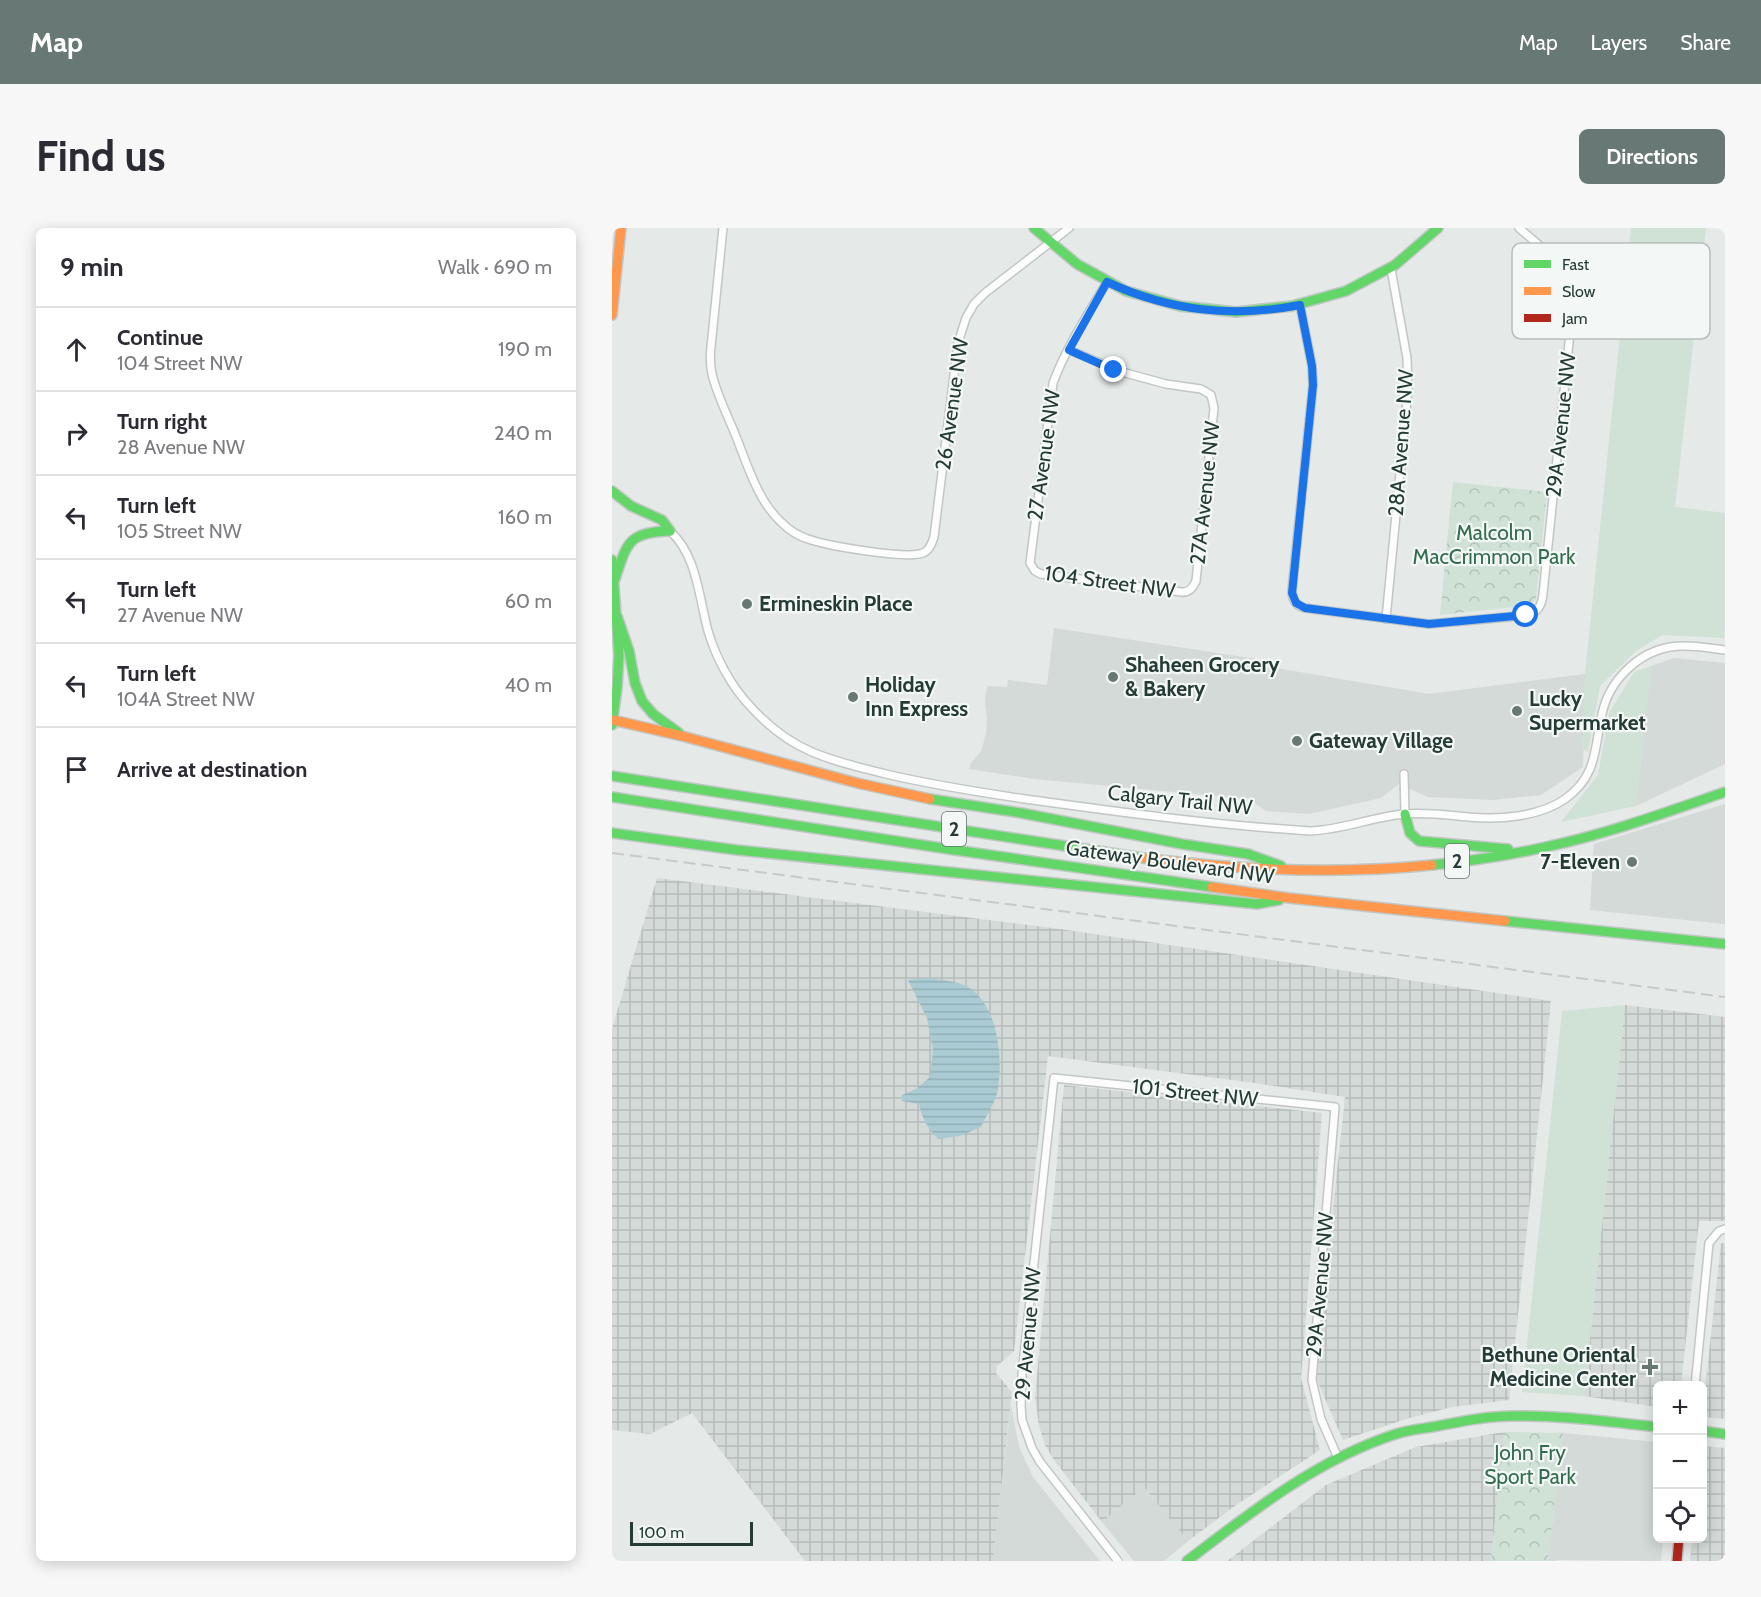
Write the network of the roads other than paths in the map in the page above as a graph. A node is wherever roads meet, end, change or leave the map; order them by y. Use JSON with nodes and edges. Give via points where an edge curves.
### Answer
{"nodes":[{"id":1,"x":621,"y":228,"type":"edge"},
{"id":2,"x":723,"y":228,"type":"edge"},
{"id":3,"x":1034,"y":228,"type":"edge"},
{"id":4,"x":1069,"y":228,"type":"edge"},
{"id":5,"x":1437,"y":228,"type":"edge"},
{"id":6,"x":1519,"y":228,"type":"edge"},
{"id":7,"x":1049,"y":243,"type":"junction"},
{"id":8,"x":1537,"y":243,"type":"edge"},
{"id":9,"x":1390,"y":269,"type":"junction"},
{"id":10,"x":1107,"y":282,"type":"junction"},
{"id":11,"x":1300,"y":305,"type":"junction"},
{"id":12,"x":612,"y":315,"type":"edge"},
{"id":13,"x":1570,"y":339,"type":"edge"},
{"id":14,"x":1069,"y":350,"type":"junction"},
{"id":15,"x":612,"y":492,"type":"edge"},
{"id":16,"x":670,"y":531,"type":"junction"},
{"id":17,"x":612,"y":560,"type":"edge"},
{"id":18,"x":1032,"y":568,"type":"joint"},
{"id":19,"x":614,"y":581,"type":"junction"},
{"id":20,"x":1190,"y":590,"type":"joint"},
{"id":21,"x":617,"y":616,"type":"junction"},
{"id":22,"x":1386,"y":619,"type":"junction"},
{"id":23,"x":1725,"y":650,"type":"edge"},
{"id":24,"x":612,"y":720,"type":"edge"},
{"id":25,"x":612,"y":726,"type":"edge"},
{"id":26,"x":682,"y":736,"type":"junction"},
{"id":27,"x":1404,"y":774,"type":"dead end"},
{"id":28,"x":612,"y":776,"type":"edge"},
{"id":29,"x":1725,"y":792,"type":"edge"},
{"id":30,"x":612,"y":797,"type":"edge"},
{"id":31,"x":1405,"y":814,"type":"junction"},
{"id":32,"x":612,"y":833,"type":"edge"},
{"id":33,"x":1527,"y":850,"type":"junction"},
{"id":34,"x":1297,"y":872,"type":"junction"},
{"id":35,"x":1289,"y":898,"type":"junction"},
{"id":36,"x":1725,"y":944,"type":"edge"},
{"id":37,"x":1054,"y":1078,"type":"joint"},
{"id":38,"x":1335,"y":1107,"type":"joint"},
{"id":39,"x":1722,"y":1230,"type":"edge"},
{"id":40,"x":1695,"y":1381,"type":"edge"},
{"id":41,"x":1653,"y":1426,"type":"edge"},
{"id":42,"x":1707,"y":1432,"type":"edge"},
{"id":43,"x":1725,"y":1434,"type":"edge"},
{"id":44,"x":1338,"y":1458,"type":"junction"},
{"id":45,"x":1679,"y":1543,"type":"edge"},
{"id":46,"x":1118,"y":1561,"type":"edge"},
{"id":47,"x":1187,"y":1561,"type":"edge"},
{"id":48,"x":1677,"y":1561,"type":"edge"}],
"edges":[{"from":1,"to":12,"type":"main road"},
{"from":2,"to":7,"type":"street","name":"26 Avenue NW","via":[[710,357],[712,375],[765,502],[789,529],[808,539],[908,556],[925,552],[934,537],[958,343],[966,318],[979,298]]},
{"from":3,"to":7,"type":"main road"},
{"from":4,"to":7,"type":"street","name":"26 Avenue NW"},
{"from":5,"to":9,"type":"main road"},
{"from":6,"to":8,"type":"street","name":"29A Avenue NW"},
{"from":7,"to":10,"type":"main road"},
{"from":9,"to":11,"type":"main road","via":[[1344,291]]},
{"from":9,"to":22,"type":"street","name":"28A Avenue NW","via":[[1407,358],[1408,389]]},
{"from":10,"to":11,"type":"main road","via":[[1145,298],[1211,310],[1251,311]]},
{"from":10,"to":14,"type":"street","name":"27 Avenue NW"},
{"from":11,"to":22,"type":"street","via":[[1313,385],[1292,593],[1296,603],[1305,608]]},
{"from":13,"to":22,"type":"street","name":"29A Avenue NW","via":[[1546,571],[1538,610],[1526,615],[1429,624]]},
{"from":14,"to":18,"type":"street","name":"27 Avenue NW","via":[[1055,377],[1050,401]]},
{"from":14,"to":20,"type":"street","name":"27A Avenue NW","via":[[1122,372],[1201,389],[1211,395],[1214,408],[1196,581]]},
{"from":15,"to":16,"type":"main road","via":[[662,520]]},
{"from":16,"to":19,"type":"main road","via":[[645,532],[630,541]]},
{"from":16,"to":31,"type":"street","name":"Calgary Trail NW","via":[[686,549],[713,644],[741,695],[781,734],[831,759],[910,780],[979,792],[1245,826],[1320,831]]},
{"from":17,"to":19,"type":"main road"},
{"from":18,"to":20,"type":"street","name":"104 Street NW","via":[[1041,574]]},
{"from":19,"to":21,"type":"main road"},
{"from":21,"to":24,"type":"main road","via":[[619,672]]},
{"from":21,"to":26,"type":"main road","via":[[642,701]]},
{"from":23,"to":31,"type":"street","name":"Calgary Trail NW","via":[[1670,647],[1632,665],[1604,706],[1596,753],[1587,775],[1575,791],[1555,805],[1496,818]]},
{"from":24,"to":25,"type":"main road"},
{"from":24,"to":26,"type":"main road"},
{"from":26,"to":34,"type":"main road","via":[[869,786],[1248,854]]},
{"from":27,"to":31,"type":"street"},
{"from":28,"to":34,"type":"main road","number":"2","via":[[1059,846],[1176,862]]},
{"from":29,"to":33,"type":"main road","number":"2","via":[[1636,823]]},
{"from":30,"to":35,"type":"main road","name":"Gateway Boulevard NW","number":"2"},
{"from":31,"to":33,"type":"main road","via":[[1409,834],[1419,842]]},
{"from":32,"to":35,"type":"main road","via":[[1257,904]]},
{"from":33,"to":34,"type":"main road","number":"2","via":[[1408,867]]},
{"from":35,"to":36,"type":"main road","name":"Gateway Boulevard NW","number":"2"},
{"from":37,"to":38,"type":"street","name":"101 Street NW"},
{"from":37,"to":46,"type":"street","name":"29 Avenue NW","via":[[1022,1374],[1022,1413],[1026,1434],[1040,1462]]},
{"from":38,"to":44,"type":"street","name":"29A Avenue NW","via":[[1312,1380],[1321,1419]]},
{"from":39,"to":40,"type":"street","via":[[1709,1243]]},
{"from":41,"to":44,"type":"main road","via":[[1564,1417],[1489,1417],[1398,1434]]},
{"from":42,"to":43,"type":"main road"},
{"from":44,"to":47,"type":"main road","via":[[1250,1512]]},
{"from":45,"to":48,"type":"main road"}]}
